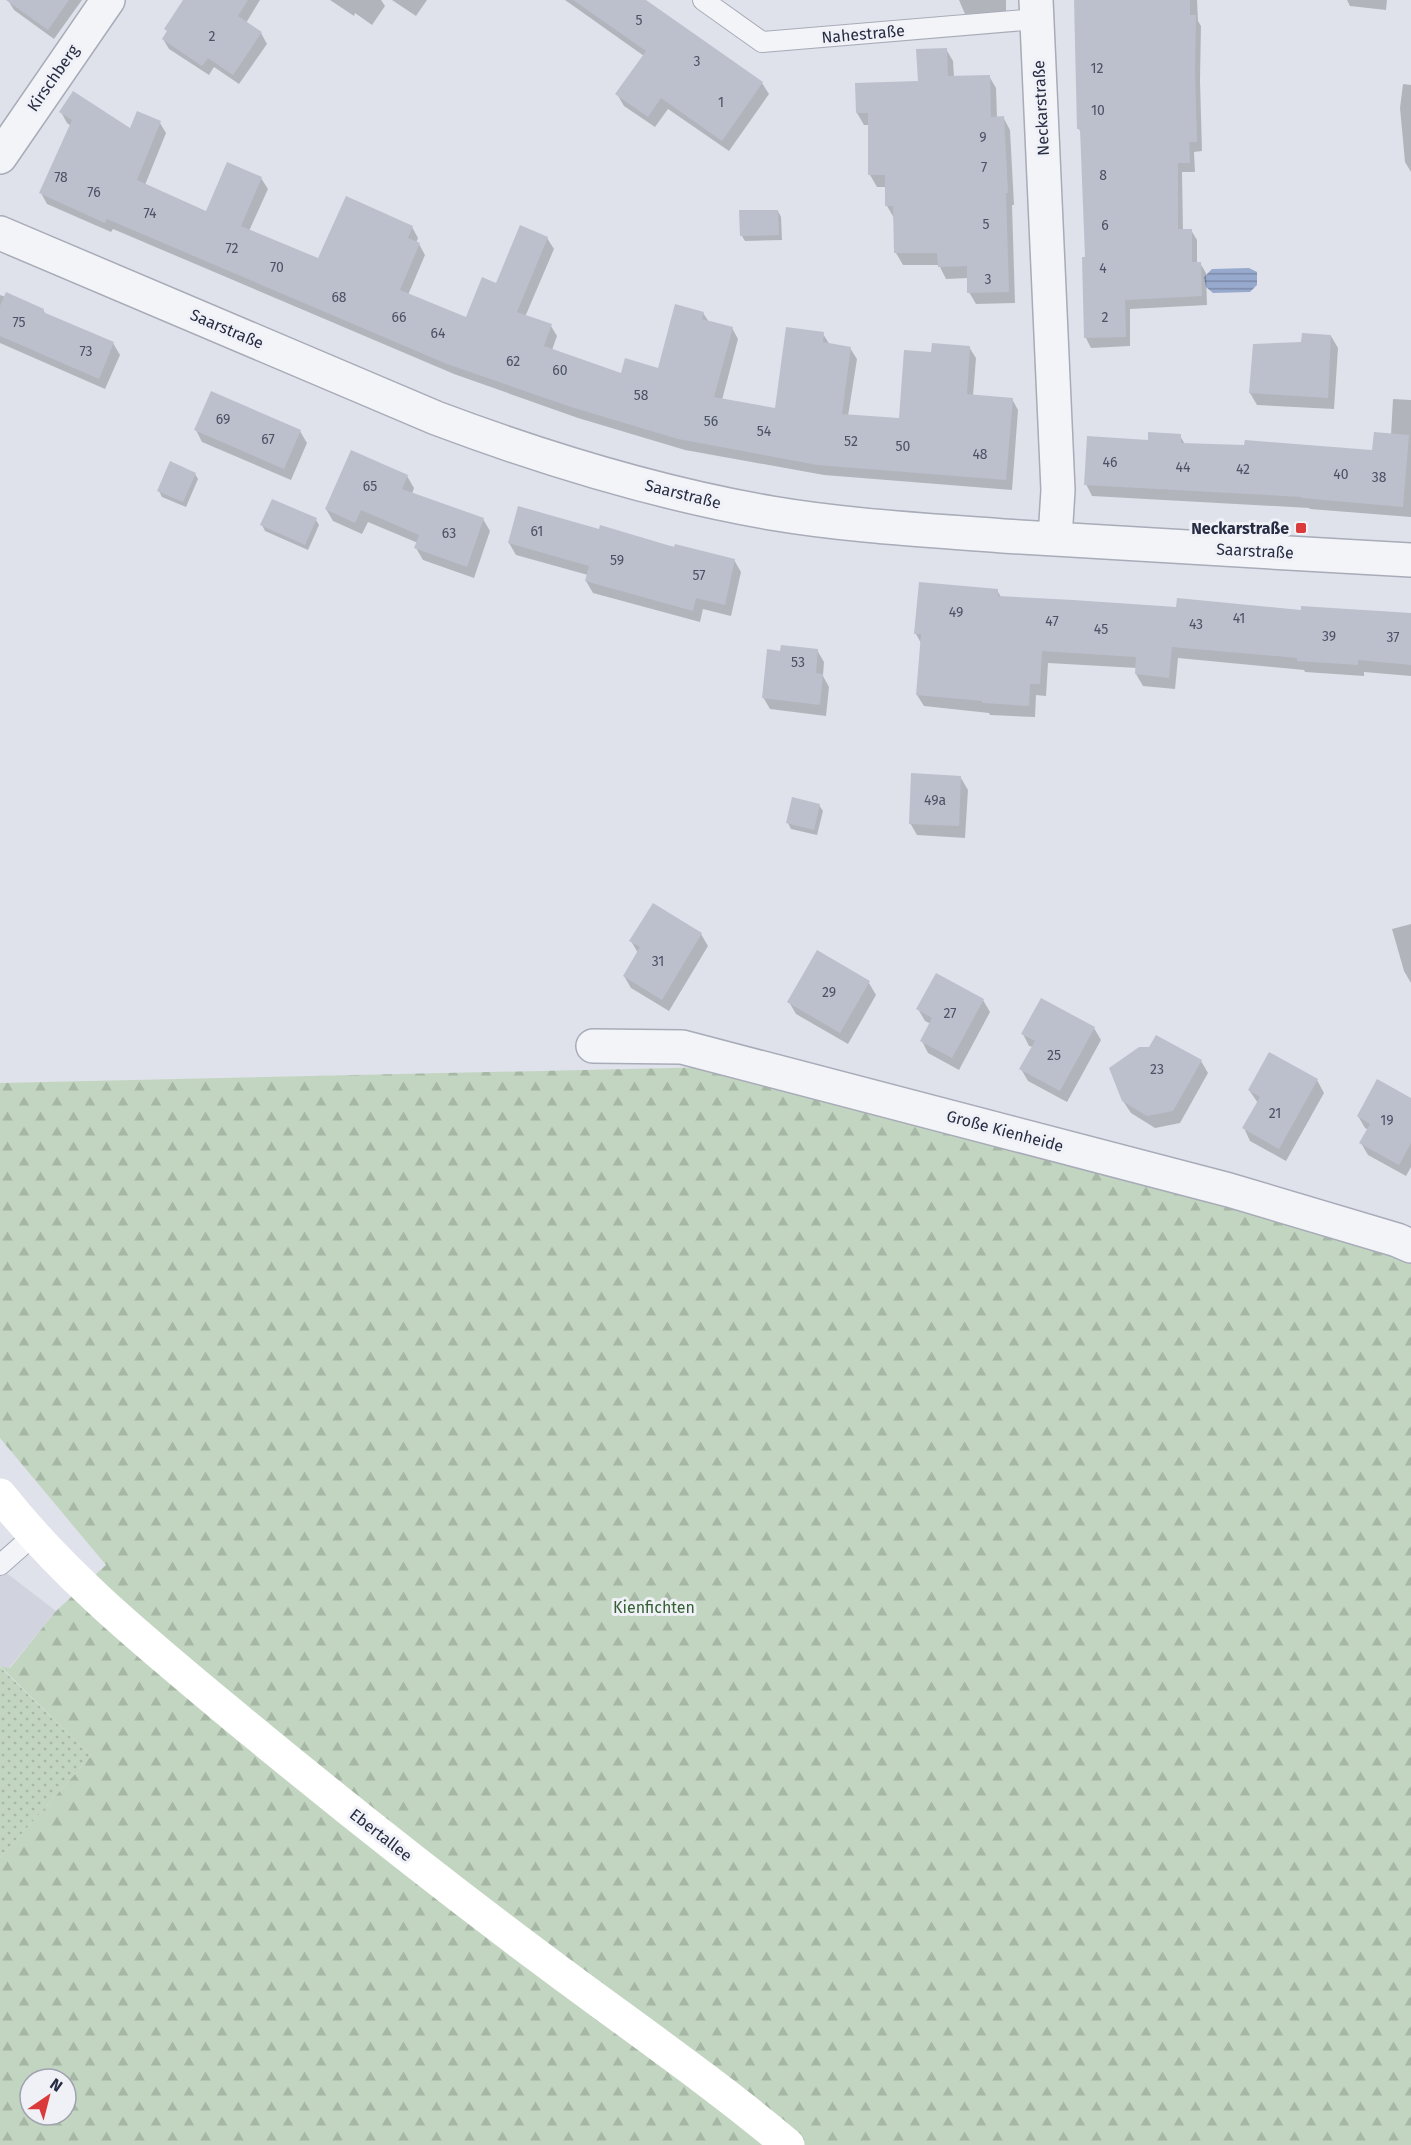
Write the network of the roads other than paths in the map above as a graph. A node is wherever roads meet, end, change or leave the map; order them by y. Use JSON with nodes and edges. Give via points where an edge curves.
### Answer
{"nodes":[{"id":1,"x":108,"y":0,"type":"edge"},
{"id":2,"x":703,"y":0,"type":"edge"},
{"id":3,"x":1036,"y":9,"type":"edge"},
{"id":4,"x":0,"y":156,"type":"edge"},
{"id":5,"x":0,"y":233,"type":"edge"},
{"id":6,"x":1055,"y":539,"type":"junction"},
{"id":7,"x":1411,"y":560,"type":"edge"},
{"id":8,"x":593,"y":1046,"type":"dead end"},
{"id":9,"x":1411,"y":1246,"type":"edge"},
{"id":10,"x":0,"y":1495,"type":"edge"},
{"id":11,"x":34,"y":1535,"type":"junction"},
{"id":12,"x":0,"y":1565,"type":"edge"},
{"id":13,"x":788,"y":2145,"type":"edge"}],
"edges":[{"from":1,"to":4,"type":"street","name":"Kirschberg"},
{"from":2,"to":3,"type":"lane","name":"Nahestraße","via":[[762,42]]},
{"from":3,"to":6,"type":"street","name":"Neckarstraße","via":[[1058,490]]},
{"from":5,"to":6,"type":"street","name":"Saarstraße","via":[[426,413],[540,456],[772,513],[900,528]]},
{"from":6,"to":7,"type":"street","name":"Saarstraße"},
{"from":8,"to":9,"type":"street","name":"Große Kienheide","via":[[682,1047],[1229,1190]]},
{"from":10,"to":11,"type":"street","name":"Ebertallee"},
{"from":11,"to":12,"type":"lane"},
{"from":11,"to":13,"type":"street","name":"Ebertallee","via":[[151,1646],[331,1795]]}]}
